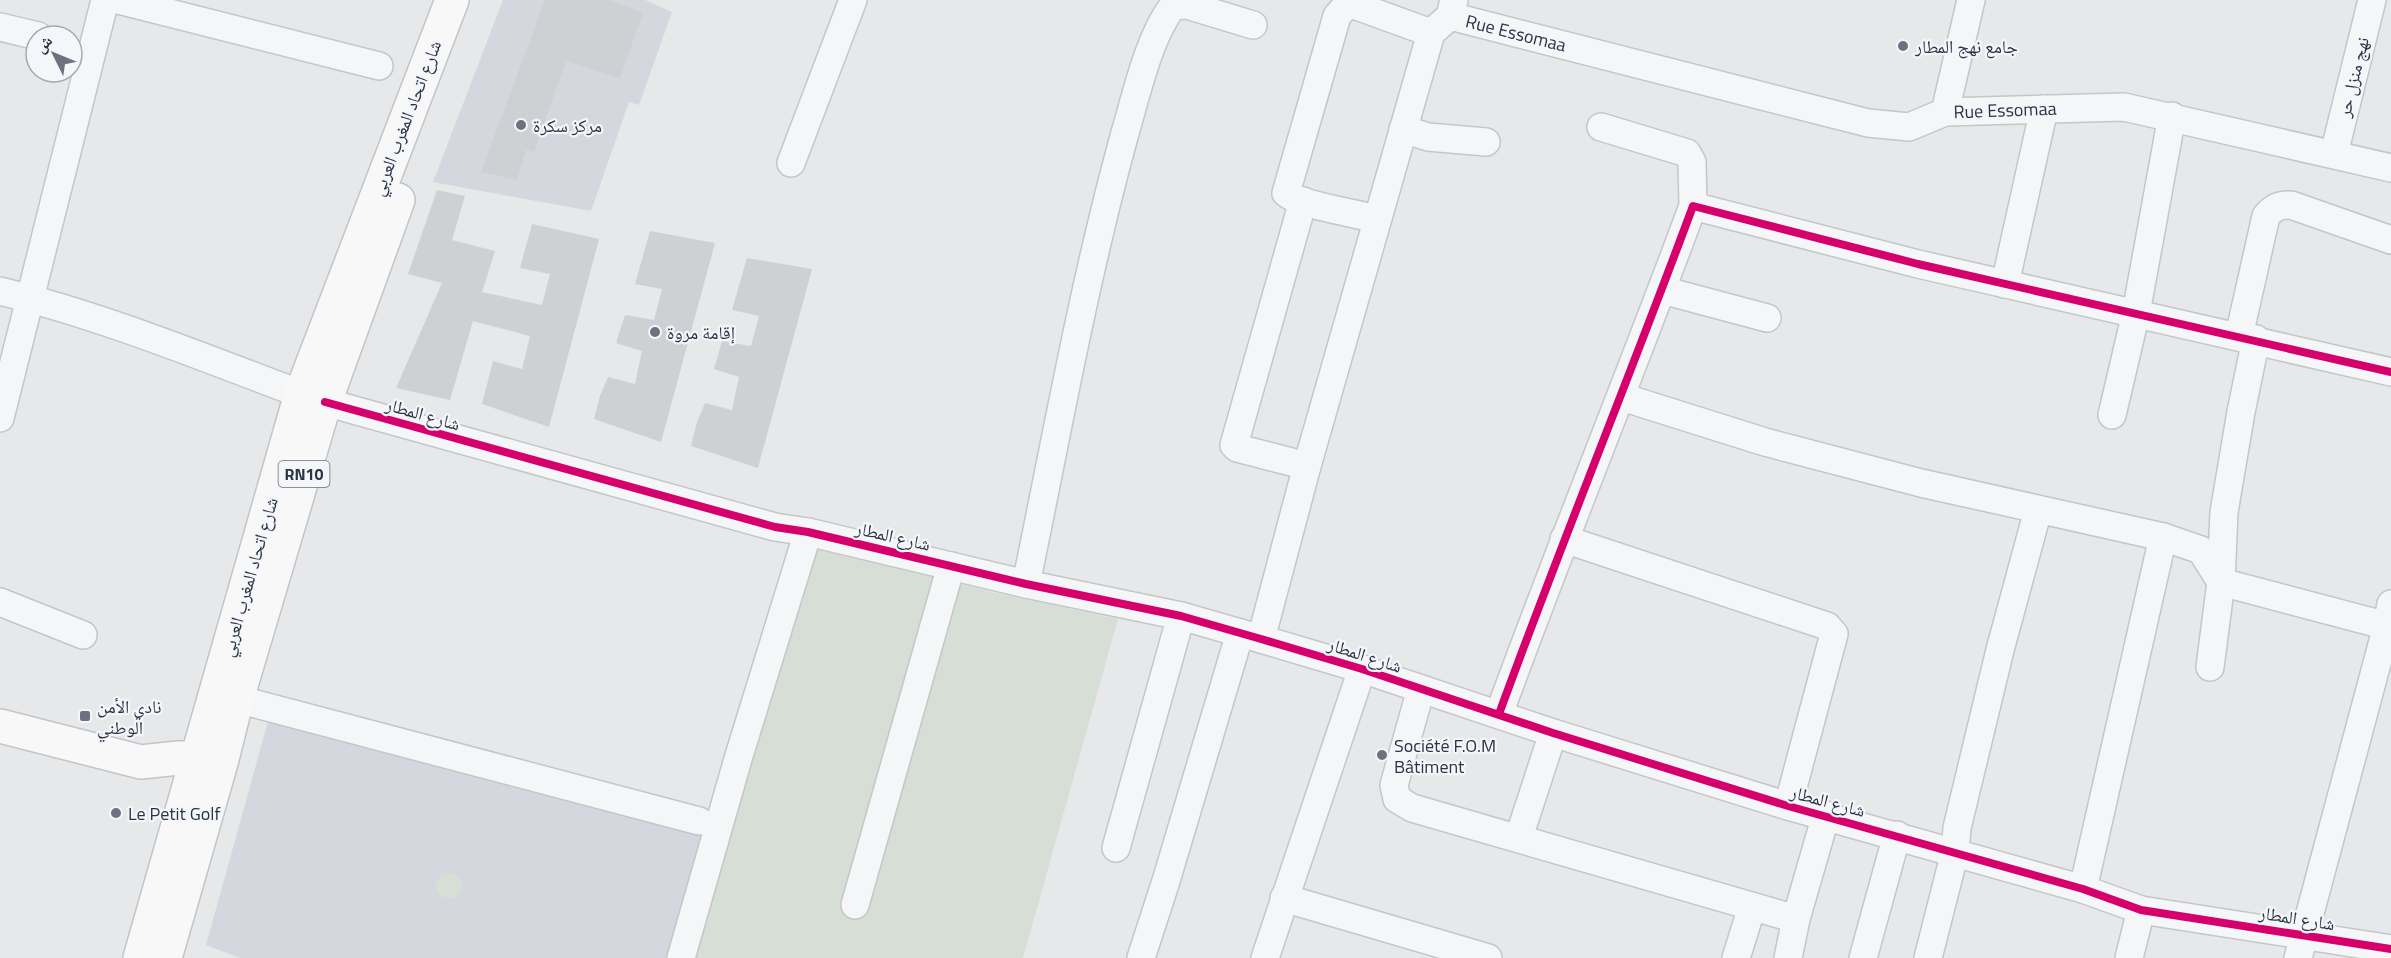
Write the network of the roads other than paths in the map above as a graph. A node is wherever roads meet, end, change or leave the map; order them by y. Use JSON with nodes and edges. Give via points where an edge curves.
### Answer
{"nodes":[{"id":1,"x":105,"y":0,"type":"edge"},
{"id":2,"x":118,"y":0,"type":"edge"},
{"id":3,"x":452,"y":0,"type":"edge"},
{"id":4,"x":475,"y":0,"type":"edge"},
{"id":5,"x":853,"y":0,"type":"edge"},
{"id":6,"x":1971,"y":0,"type":"edge"},
{"id":7,"x":2372,"y":0,"type":"edge"},
{"id":8,"x":1445,"y":16,"type":"edge"},
{"id":9,"x":1253,"y":26,"type":"dead end"},
{"id":10,"x":0,"y":27,"type":"edge"},
{"id":11,"x":24,"y":33,"type":"edge"},
{"id":12,"x":84,"y":43,"type":"edge"},
{"id":13,"x":379,"y":66,"type":"dead end"},
{"id":14,"x":74,"y":84,"type":"edge"},
{"id":15,"x":2044,"y":109,"type":"junction"},
{"id":16,"x":1945,"y":112,"type":"junction"},
{"id":17,"x":2172,"y":116,"type":"junction"},
{"id":18,"x":1602,"y":127,"type":"dead end"},
{"id":19,"x":1403,"y":129,"type":"junction"},
{"id":20,"x":1486,"y":142,"type":"dead end"},
{"id":21,"x":2334,"y":154,"type":"junction"},
{"id":22,"x":791,"y":164,"type":"dead end"},
{"id":23,"x":2391,"y":168,"type":"edge"},
{"id":24,"x":1303,"y":201,"type":"junction"},
{"id":25,"x":1693,"y":206,"type":"junction"},
{"id":26,"x":1377,"y":219,"type":"junction"},
{"id":27,"x":2391,"y":240,"type":"edge"},
{"id":28,"x":2005,"y":284,"type":"junction"},
{"id":29,"x":1662,"y":290,"type":"junction"},
{"id":30,"x":0,"y":291,"type":"edge"},
{"id":31,"x":30,"y":298,"type":"junction"},
{"id":32,"x":2136,"y":313,"type":"junction"},
{"id":33,"x":1767,"y":318,"type":"dead end"},
{"id":34,"x":2247,"y":338,"type":"junction"},
{"id":35,"x":2391,"y":372,"type":"edge"},
{"id":36,"x":1622,"y":397,"type":"junction"},
{"id":37,"x":313,"y":398,"type":"junction"},
{"id":38,"x":2112,"y":414,"type":"dead end"},
{"id":39,"x":0,"y":418,"type":"edge"},
{"id":40,"x":1307,"y":466,"type":"junction"},
{"id":41,"x":2038,"y":510,"type":"junction"},
{"id":42,"x":808,"y":532,"type":"junction"},
{"id":43,"x":2163,"y":537,"type":"junction"},
{"id":44,"x":1564,"y":539,"type":"junction"},
{"id":45,"x":951,"y":566,"type":"junction"},
{"id":46,"x":2221,"y":582,"type":"junction"},
{"id":47,"x":1026,"y":584,"type":"junction"},
{"id":48,"x":0,"y":602,"type":"edge"},
{"id":49,"x":1181,"y":616,"type":"junction"},
{"id":50,"x":2390,"y":619,"type":"edge"},
{"id":51,"x":83,"y":635,"type":"dead end"},
{"id":52,"x":1251,"y":636,"type":"junction"},
{"id":53,"x":2210,"y":667,"type":"dead end"},
{"id":54,"x":1362,"y":669,"type":"junction"},
{"id":55,"x":1421,"y":689,"type":"junction"},
{"id":56,"x":237,"y":699,"type":"junction"},
{"id":57,"x":1499,"y":714,"type":"junction"},
{"id":58,"x":0,"y":726,"type":"edge"},
{"id":59,"x":1553,"y":733,"type":"junction"},
{"id":60,"x":209,"y":761,"type":"junction"},
{"id":61,"x":141,"y":762,"type":"junction"},
{"id":62,"x":197,"y":800,"type":"junction"},
{"id":63,"x":1788,"y":806,"type":"junction"},
{"id":64,"x":1826,"y":815,"type":"junction"},
{"id":65,"x":699,"y":821,"type":"dead end"},
{"id":66,"x":1897,"y":835,"type":"junction"},
{"id":67,"x":1519,"y":837,"type":"junction"},
{"id":68,"x":1116,"y":848,"type":"dead end"},
{"id":69,"x":1955,"y":852,"type":"junction"},
{"id":70,"x":2083,"y":890,"type":"junction"},
{"id":71,"x":1284,"y":898,"type":"junction"},
{"id":72,"x":855,"y":905,"type":"dead end"},
{"id":73,"x":1752,"y":907,"type":"junction"},
{"id":74,"x":2140,"y":909,"type":"junction"},
{"id":75,"x":1796,"y":919,"type":"junction"},
{"id":76,"x":2302,"y":946,"type":"edge"},
{"id":77,"x":2391,"y":949,"type":"edge"},
{"id":78,"x":140,"y":958,"type":"edge"},
{"id":79,"x":165,"y":958,"type":"edge"},
{"id":80,"x":681,"y":958,"type":"edge"},
{"id":81,"x":1141,"y":958,"type":"edge"},
{"id":82,"x":1265,"y":958,"type":"edge"},
{"id":83,"x":1488,"y":958,"type":"edge"},
{"id":84,"x":1736,"y":958,"type":"edge"},
{"id":85,"x":1788,"y":958,"type":"edge"},
{"id":86,"x":1863,"y":958,"type":"edge"},
{"id":87,"x":1928,"y":958,"type":"edge"},
{"id":88,"x":2128,"y":958,"type":"edge"}],
"edges":[{"from":1,"to":12,"type":"street"},
{"from":2,"to":13,"type":"street"},
{"from":3,"to":37,"type":"main road","name":"شارع اتحاد المغرب العربي","number":"RN10"},
{"from":4,"to":37,"type":"main road","name":"شارع اتحاد المغرب العربي","number":"RN10"},
{"from":5,"to":22,"type":"street"},
{"from":6,"to":16,"type":"street"},
{"from":7,"to":21,"type":"street","name":"نهج منزل حر"},
{"from":8,"to":16,"type":"street","name":"Rue Essomaa","via":[[1868,123],[1909,127]]},
{"from":8,"to":19,"type":"street"},
{"from":8,"to":24,"type":"street","name":"Rue Essomaa","via":[[1354,6],[1345,7],[1336,16],[1286,193]]},
{"from":9,"to":47,"type":"street","via":[[1187,4],[1173,6],[1157,31],[1106,202]]},
{"from":10,"to":11,"type":"street"},
{"from":14,"to":31,"type":"street"},
{"from":15,"to":16,"type":"street","name":"Rue Essomaa"},
{"from":15,"to":17,"type":"street","name":"Rue Essomaa","via":[[2124,106]]},
{"from":15,"to":28,"type":"street"},
{"from":17,"to":21,"type":"street","name":"Rue Essomaa"},
{"from":17,"to":32,"type":"street"},
{"from":18,"to":25,"type":"street","via":[[1687,153],[1692,162]]},
{"from":19,"to":20,"type":"street","via":[[1428,137]]},
{"from":19,"to":26,"type":"street"},
{"from":21,"to":23,"type":"street","name":"Rue Essomaa"},
{"from":24,"to":26,"type":"street"},
{"from":24,"to":40,"type":"street","via":[[1234,446]]},
{"from":25,"to":28,"type":"street"},
{"from":25,"to":29,"type":"street"},
{"from":26,"to":40,"type":"street"},
{"from":27,"to":34,"type":"street","via":[[2290,205],[2272,209],[2266,216]]},
{"from":28,"to":32,"type":"street"},
{"from":29,"to":33,"type":"street"},
{"from":29,"to":36,"type":"street"},
{"from":30,"to":31,"type":"street","name":"شارع المطار"},
{"from":31,"to":37,"type":"street","name":"شارع المطار"},
{"from":31,"to":39,"type":"street"},
{"from":32,"to":34,"type":"street"},
{"from":32,"to":38,"type":"street"},
{"from":34,"to":35,"type":"street"},
{"from":34,"to":46,"type":"street","via":[[2241,412],[2224,512]]},
{"from":36,"to":41,"type":"street","via":[[1765,442]]},
{"from":36,"to":44,"type":"street"},
{"from":37,"to":42,"type":"street","name":"شارع المطار","via":[[775,527]]},
{"from":37,"to":56,"type":"main road","name":"شارع اتحاد المغرب العربي","number":"RN10"},
{"from":37,"to":60,"type":"main road","name":"شارع اتحاد المغرب العربي","number":"RN10"},
{"from":40,"to":52,"type":"street"},
{"from":41,"to":43,"type":"street"},
{"from":41,"to":69,"type":"street","via":[[2000,650],[1957,828]]},
{"from":42,"to":45,"type":"street","name":"شارع المطار"},
{"from":42,"to":80,"type":"street"},
{"from":43,"to":46,"type":"street","via":[[2201,550]]},
{"from":43,"to":70,"type":"street"},
{"from":44,"to":57,"type":"street"},
{"from":44,"to":63,"type":"street","via":[[1827,626],[1834,634]]},
{"from":45,"to":47,"type":"street","name":"شارع المطار"},
{"from":45,"to":72,"type":"street"},
{"from":46,"to":50,"type":"street"},
{"from":46,"to":53,"type":"street"},
{"from":47,"to":49,"type":"street","name":"شارع المطار"},
{"from":48,"to":51,"type":"street"},
{"from":49,"to":52,"type":"street","name":"شارع المطار"},
{"from":49,"to":68,"type":"street"},
{"from":50,"to":76,"type":"street"},
{"from":52,"to":54,"type":"street","name":"شارع المطار"},
{"from":52,"to":81,"type":"street"},
{"from":54,"to":55,"type":"street","name":"شارع المطار"},
{"from":54,"to":71,"type":"street"},
{"from":55,"to":57,"type":"street","name":"شارع المطار"},
{"from":55,"to":67,"type":"street","via":[[1395,778],[1395,795],[1412,808]]},
{"from":56,"to":60,"type":"main road","name":"شارع اتحاد المغرب العربي","number":"RN10"},
{"from":56,"to":65,"type":"street"},
{"from":57,"to":59,"type":"street","name":"شارع المطار"},
{"from":58,"to":61,"type":"main road"},
{"from":59,"to":63,"type":"street","name":"شارع المطار"},
{"from":59,"to":67,"type":"street"},
{"from":60,"to":61,"type":"main road","via":[[178,758]]},
{"from":60,"to":62,"type":"main road","name":"شارع اتحاد المغرب العربي","number":"RN10"},
{"from":61,"to":62,"type":"main road"},
{"from":62,"to":78,"type":"main road","name":"شارع اتحاد المغرب العربي","number":"RN10"},
{"from":62,"to":79,"type":"main road","name":"شارع اتحاد المغرب العربي","number":"RN10"},
{"from":63,"to":64,"type":"street","name":"شارع المطار"},
{"from":64,"to":66,"type":"street","name":"شارع المطار"},
{"from":64,"to":75,"type":"street"},
{"from":66,"to":69,"type":"street","name":"شارع المطار"},
{"from":66,"to":86,"type":"street"},
{"from":67,"to":73,"type":"street"},
{"from":69,"to":70,"type":"street","name":"شارع المطار"},
{"from":69,"to":87,"type":"street"},
{"from":70,"to":74,"type":"street","name":"شارع المطار"},
{"from":71,"to":82,"type":"street"},
{"from":71,"to":83,"type":"street"},
{"from":73,"to":75,"type":"street"},
{"from":73,"to":84,"type":"street"},
{"from":74,"to":76,"type":"street","name":"شارع المطار"},
{"from":74,"to":88,"type":"street"},
{"from":75,"to":85,"type":"street"},
{"from":76,"to":77,"type":"street","name":"شارع المطار"}]}
